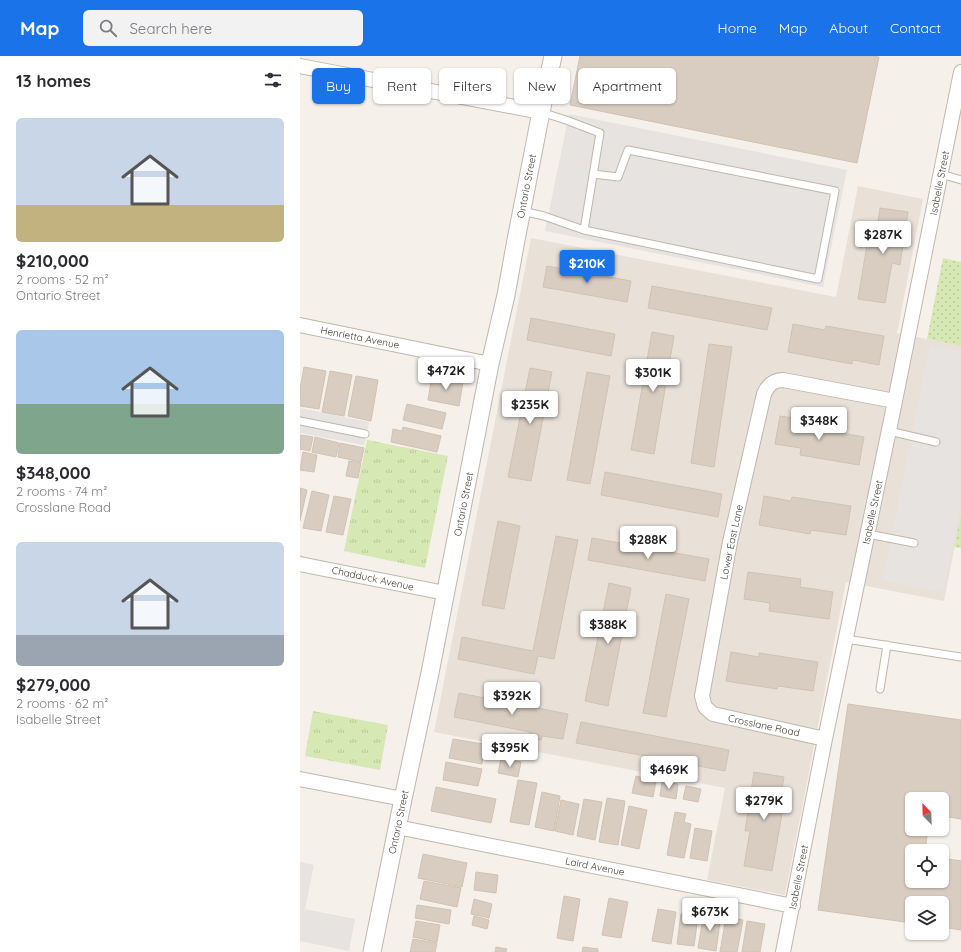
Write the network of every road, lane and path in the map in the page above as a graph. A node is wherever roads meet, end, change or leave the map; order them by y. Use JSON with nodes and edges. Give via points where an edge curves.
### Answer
{"nodes":[{"id":1,"x":553,"y":56,"type":"edge"},
{"id":2,"x":300,"y":66,"type":"edge"},
{"id":3,"x":961,"y":72,"type":"edge"},
{"id":4,"x":540,"y":112,"type":"junction"},
{"id":5,"x":593,"y":174,"type":"junction"},
{"id":6,"x":941,"y":174,"type":"junction"},
{"id":7,"x":961,"y":180,"type":"edge"},
{"id":8,"x":521,"y":211,"type":"junction"},
{"id":9,"x":584,"y":230,"type":"junction"},
{"id":10,"x":300,"y":325,"type":"edge"},
{"id":11,"x":490,"y":364,"type":"junction"},
{"id":12,"x":895,"y":401,"type":"junction"},
{"id":13,"x":300,"y":421,"type":"edge"},
{"id":14,"x":889,"y":431,"type":"junction"},
{"id":15,"x":365,"y":434,"type":"dead end"},
{"id":16,"x":936,"y":442,"type":"dead end"},
{"id":17,"x":868,"y":534,"type":"junction"},
{"id":18,"x":914,"y":543,"type":"dead end"},
{"id":19,"x":300,"y":564,"type":"edge"},
{"id":20,"x":445,"y":593,"type":"junction"},
{"id":21,"x":846,"y":638,"type":"junction"},
{"id":22,"x":887,"y":645,"type":"junction"},
{"id":23,"x":961,"y":657,"type":"edge"},
{"id":24,"x":880,"y":689,"type":"dead end"},
{"id":25,"x":705,"y":707,"type":"joint"},
{"id":26,"x":825,"y":739,"type":"junction"},
{"id":27,"x":300,"y":779,"type":"edge"},
{"id":28,"x":403,"y":799,"type":"junction"},
{"id":29,"x":397,"y":827,"type":"junction"},
{"id":30,"x":793,"y":906,"type":"junction"},
{"id":31,"x":372,"y":952,"type":"edge"},
{"id":32,"x":783,"y":952,"type":"edge"}],
"edges":[{"from":1,"to":4,"type":"street","name":"Ontario Street"},
{"from":2,"to":4,"type":"street"},
{"from":3,"to":6,"type":"street","name":"Isabelle Street"},
{"from":4,"to":5,"type":"lane","via":[[600,133]]},
{"from":4,"to":8,"type":"street","name":"Ontario Street"},
{"from":5,"to":9,"type":"lane"},
{"from":5,"to":9,"type":"lane","via":[[618,177],[628,150],[835,191],[818,279]]},
{"from":6,"to":7,"type":"lane"},
{"from":6,"to":12,"type":"street","name":"Isabelle Street"},
{"from":8,"to":9,"type":"lane"},
{"from":8,"to":11,"type":"street","name":"Ontario Street"},
{"from":10,"to":11,"type":"street","name":"Henrietta Avenue"},
{"from":11,"to":20,"type":"street","name":"Ontario Street"},
{"from":12,"to":14,"type":"street","name":"Isabelle Street"},
{"from":12,"to":25,"type":"street","name":"Lower East Lane","via":[[783,380],[774,381],[768,386],[730,542],[702,696]]},
{"from":13,"to":15,"type":"lane"},
{"from":14,"to":16,"type":"lane"},
{"from":14,"to":17,"type":"street","name":"Isabelle Street"},
{"from":17,"to":18,"type":"lane"},
{"from":17,"to":21,"type":"street","name":"Isabelle Street"},
{"from":19,"to":20,"type":"street","name":"Chadduck Avenue"},
{"from":20,"to":28,"type":"street","name":"Ontario Street"},
{"from":21,"to":22,"type":"lane"},
{"from":21,"to":26,"type":"street","name":"Isabelle Street"},
{"from":22,"to":23,"type":"lane"},
{"from":22,"to":24,"type":"lane"},
{"from":25,"to":26,"type":"street","name":"Crosslane Road","via":[[713,714]]},
{"from":26,"to":30,"type":"street","name":"Isabelle Street"},
{"from":27,"to":28,"type":"street"},
{"from":28,"to":29,"type":"street","name":"Ontario Street"},
{"from":29,"to":30,"type":"street","name":"Laird Avenue"},
{"from":29,"to":31,"type":"street","name":"Ontario Street"},
{"from":30,"to":32,"type":"street","name":"Isabelle Street"}]}
